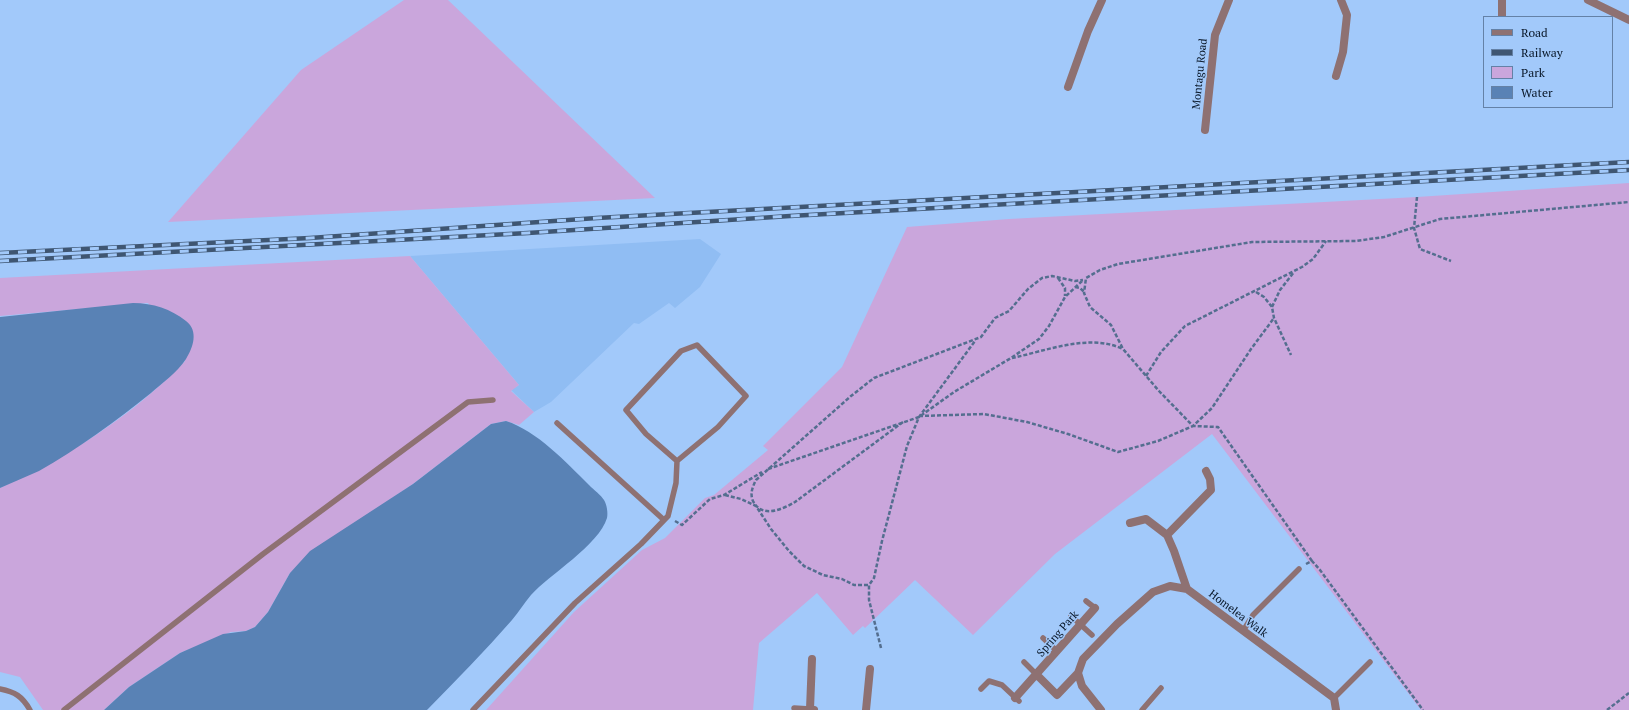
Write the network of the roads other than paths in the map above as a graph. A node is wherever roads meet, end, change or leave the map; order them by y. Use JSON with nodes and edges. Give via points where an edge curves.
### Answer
{"nodes":[{"id":1,"x":1102,"y":0,"type":"edge"},
{"id":2,"x":1229,"y":0,"type":"edge"},
{"id":3,"x":1341,"y":0,"type":"edge"},
{"id":4,"x":1502,"y":0,"type":"edge"},
{"id":5,"x":1591,"y":0,"type":"edge"},
{"id":6,"x":1502,"y":16,"type":"edge"},
{"id":7,"x":1629,"y":20,"type":"edge"},
{"id":8,"x":1336,"y":76,"type":"dead end"},
{"id":9,"x":1068,"y":87,"type":"dead end"},
{"id":10,"x":1206,"y":130,"type":"dead end"},
{"id":11,"x":493,"y":400,"type":"dead end"},
{"id":12,"x":557,"y":423,"type":"dead end"},
{"id":13,"x":677,"y":461,"type":"junction"},
{"id":14,"x":1206,"y":471,"type":"dead end"},
{"id":15,"x":666,"y":518,"type":"junction"},
{"id":16,"x":1130,"y":523,"type":"dead end"},
{"id":17,"x":1167,"y":535,"type":"junction"},
{"id":18,"x":1299,"y":568,"type":"road end"},
{"id":19,"x":1187,"y":589,"type":"junction"},
{"id":20,"x":1086,"y":601,"type":"dead end"},
{"id":21,"x":1095,"y":608,"type":"joint"},
{"id":22,"x":1071,"y":616,"type":"dead end"},
{"id":23,"x":1081,"y":625,"type":"junction"},
{"id":24,"x":1243,"y":631,"type":"junction"},
{"id":25,"x":1092,"y":635,"type":"dead end"},
{"id":26,"x":1044,"y":638,"type":"dead end"},
{"id":27,"x":1057,"y":651,"type":"junction"},
{"id":28,"x":812,"y":659,"type":"dead end"},
{"id":29,"x":1024,"y":662,"type":"dead end"},
{"id":30,"x":1370,"y":662,"type":"dead end"},
{"id":31,"x":870,"y":669,"type":"dead end"},
{"id":32,"x":1078,"y":673,"type":"junction"},
{"id":33,"x":1037,"y":675,"type":"junction"},
{"id":34,"x":1161,"y":688,"type":"dead end"},
{"id":35,"x":0,"y":689,"type":"edge"},
{"id":36,"x":981,"y":689,"type":"dead end"},
{"id":37,"x":1334,"y":698,"type":"junction"},
{"id":38,"x":1017,"y":699,"type":"joint"},
{"id":39,"x":794,"y":708,"type":"dead end"},
{"id":40,"x":812,"y":709,"type":"edge"},
{"id":41,"x":30,"y":710,"type":"edge"},
{"id":42,"x":64,"y":710,"type":"edge"},
{"id":43,"x":473,"y":710,"type":"edge"},
{"id":44,"x":866,"y":710,"type":"edge"},
{"id":45,"x":1101,"y":710,"type":"edge"},
{"id":46,"x":1142,"y":710,"type":"edge"},
{"id":47,"x":1336,"y":710,"type":"edge"}],
"edges":[{"from":1,"to":9,"type":"street"},
{"from":2,"to":10,"type":"street","name":"Montagu Road","via":[[1215,35]]},
{"from":3,"to":8,"type":"street","via":[[1347,15],[1343,52]]},
{"from":4,"to":6,"type":"street"},
{"from":5,"to":7,"type":"street"},
{"from":11,"to":42,"type":"lane","via":[[468,402],[263,554]]},
{"from":12,"to":15,"type":"lane"},
{"from":13,"to":13,"type":"lane","via":[[646,434],[626,410],[681,351],[697,345],[746,396],[718,427]]},
{"from":13,"to":15,"type":"lane","via":[[676,484]]},
{"from":14,"to":17,"type":"street","via":[[1210,479],[1210,490]]},
{"from":15,"to":43,"type":"lane","via":[[575,603]]},
{"from":16,"to":17,"type":"street","via":[[1146,518]]},
{"from":17,"to":19,"type":"street"},
{"from":18,"to":24,"type":"lane","via":[[1253,615]]},
{"from":19,"to":24,"type":"street","name":"Homelea Walk"},
{"from":19,"to":32,"type":"street","via":[[1170,586],[1153,592],[1083,659]]},
{"from":20,"to":21,"type":"lane"},
{"from":21,"to":23,"type":"street","name":"Spring Park"},
{"from":22,"to":23,"type":"lane"},
{"from":23,"to":25,"type":"lane"},
{"from":23,"to":27,"type":"street","name":"Spring Park"},
{"from":24,"to":37,"type":"street","name":"Homelea Walk"},
{"from":26,"to":27,"type":"lane"},
{"from":27,"to":33,"type":"street","name":"Spring Park"},
{"from":28,"to":40,"type":"street"},
{"from":29,"to":33,"type":"lane"},
{"from":30,"to":37,"type":"lane"},
{"from":31,"to":44,"type":"street"},
{"from":32,"to":33,"type":"street","via":[[1057,695]]},
{"from":32,"to":45,"type":"street","via":[[1082,686]]},
{"from":33,"to":38,"type":"street","name":"Spring Park"},
{"from":34,"to":46,"type":"lane"},
{"from":35,"to":41,"type":"lane","via":[[15,692]]},
{"from":36,"to":38,"type":"lane","via":[[989,682],[1002,685]]},
{"from":37,"to":47,"type":"street"},
{"from":39,"to":40,"type":"lane"}]}
